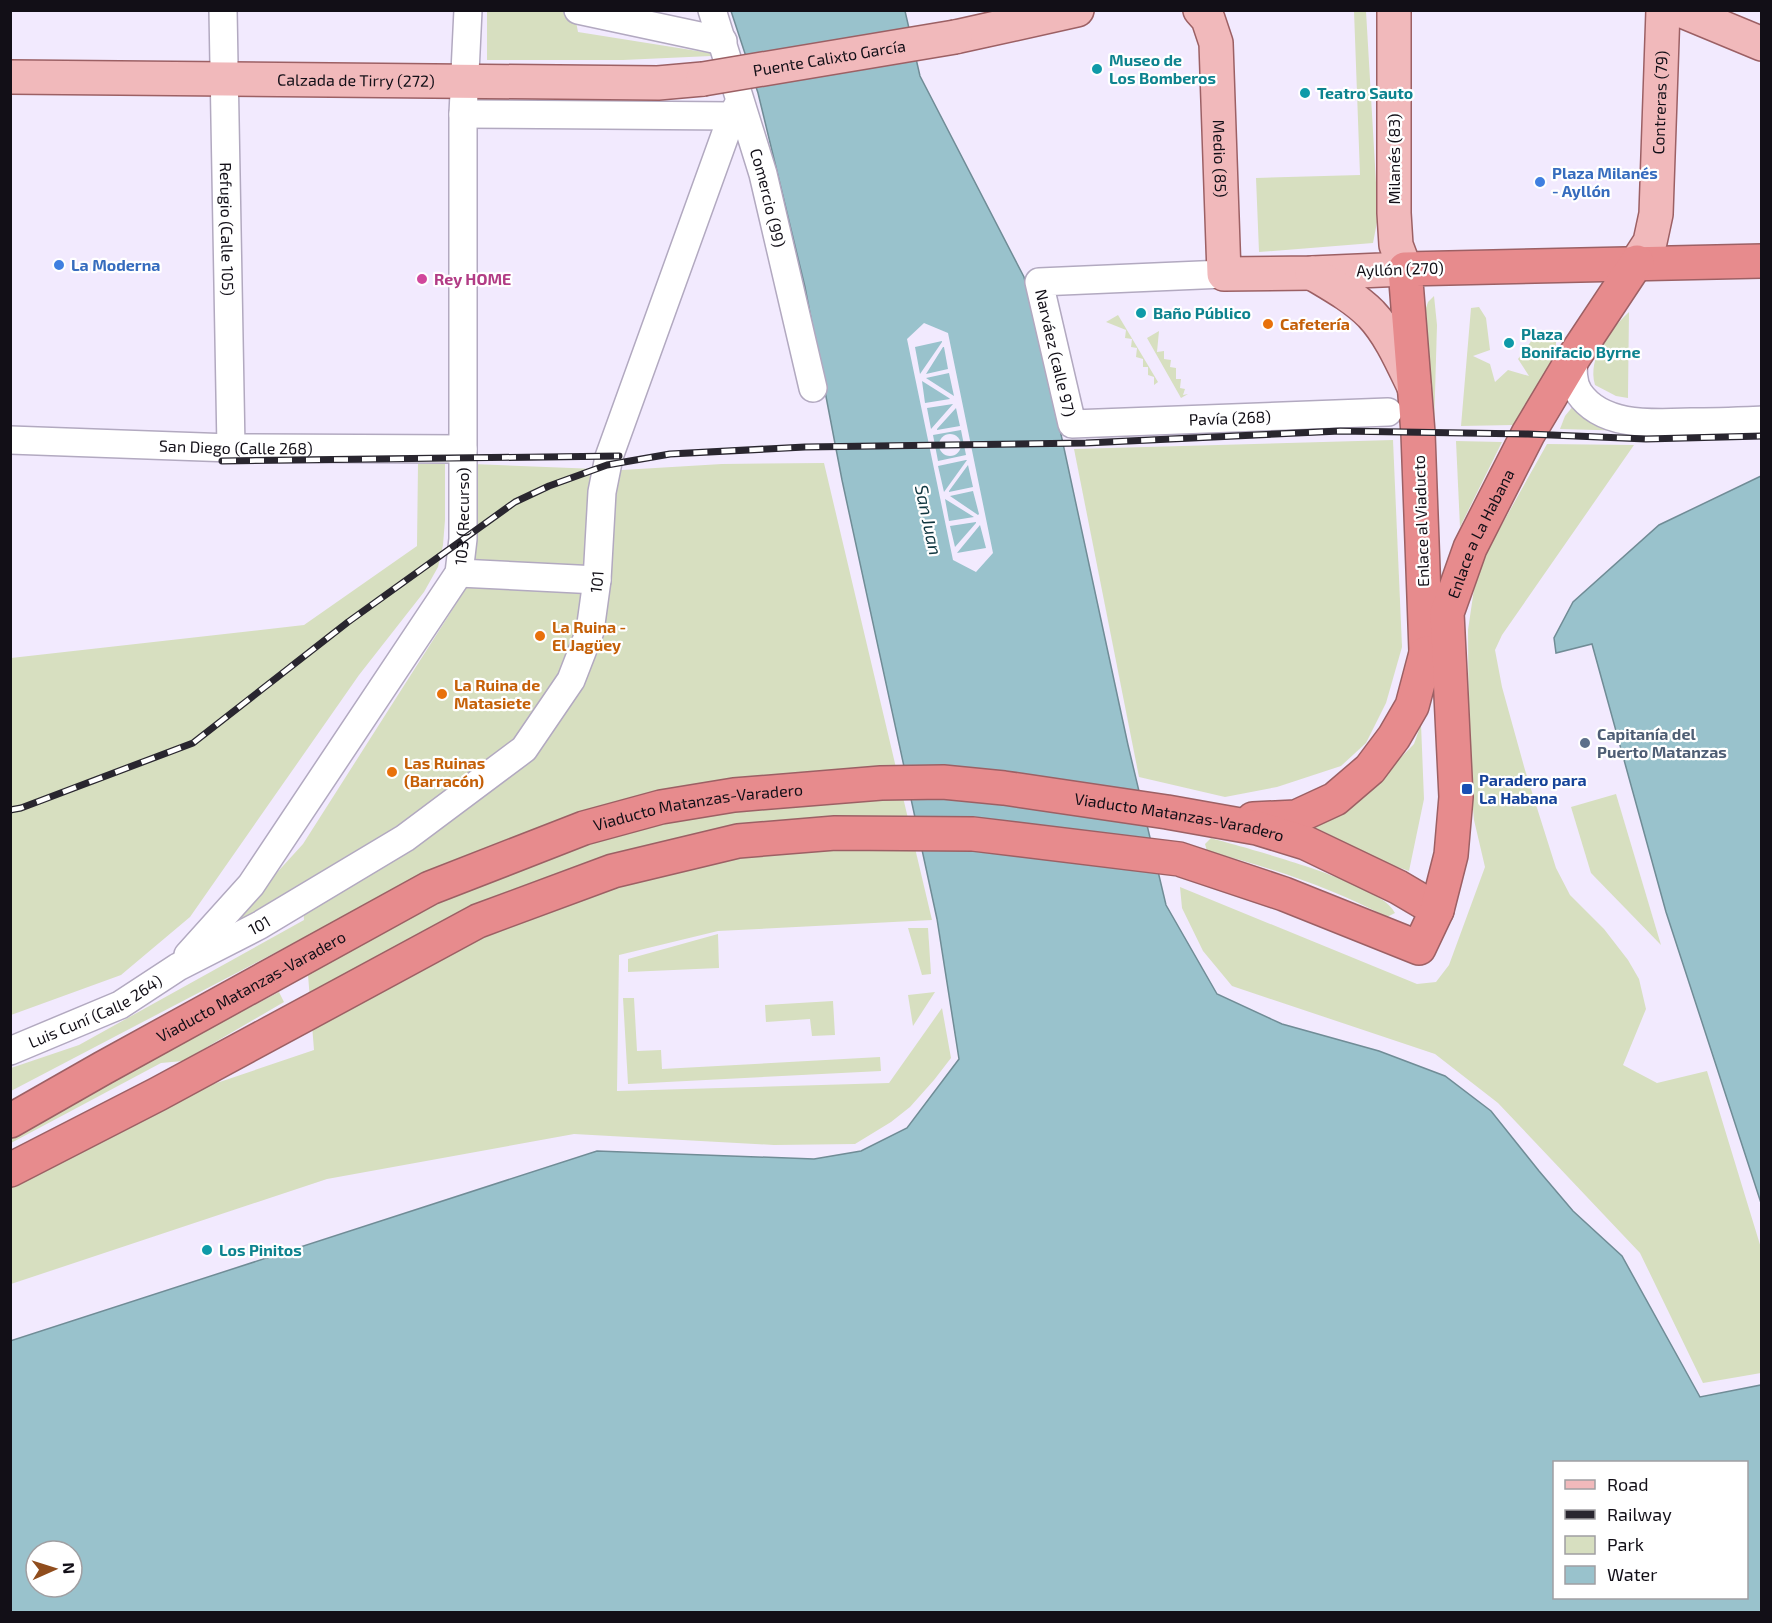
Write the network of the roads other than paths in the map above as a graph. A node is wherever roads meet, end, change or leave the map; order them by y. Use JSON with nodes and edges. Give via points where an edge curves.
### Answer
{"nodes":[{"id":1,"x":223,"y":10,"type":"edge"},
{"id":2,"x":578,"y":10,"type":"edge"},
{"id":3,"x":712,"y":10,"type":"edge"},
{"id":4,"x":999,"y":10,"type":"edge"},
{"id":5,"x":1077,"y":10,"type":"edge"},
{"id":6,"x":1200,"y":10,"type":"edge"},
{"id":7,"x":1394,"y":10,"type":"edge"},
{"id":8,"x":1663,"y":10,"type":"edge"},
{"id":9,"x":1680,"y":10,"type":"edge"},
{"id":10,"x":470,"y":12,"type":"edge"},
{"id":11,"x":955,"y":37,"type":"junction"},
{"id":12,"x":723,"y":41,"type":"junction"},
{"id":13,"x":1761,"y":44,"type":"edge"},
{"id":14,"x":10,"y":77,"type":"edge"},
{"id":15,"x":703,"y":79,"type":"joint"},
{"id":16,"x":224,"y":80,"type":"junction"},
{"id":17,"x":465,"y":80,"type":"junction"},
{"id":18,"x":737,"y":108,"type":"junction"},
{"id":19,"x":464,"y":114,"type":"junction"},
{"id":20,"x":1761,"y":261,"type":"edge"},
{"id":21,"x":1637,"y":262,"type":"junction"},
{"id":22,"x":1405,"y":269,"type":"junction"},
{"id":23,"x":1312,"y":273,"type":"junction"},
{"id":24,"x":1224,"y":274,"type":"junction"},
{"id":25,"x":1039,"y":282,"type":"joint"},
{"id":26,"x":1574,"y":357,"type":"junction"},
{"id":27,"x":813,"y":388,"type":"dead end"},
{"id":28,"x":1415,"y":389,"type":"junction"},
{"id":29,"x":1388,"y":412,"type":"dead end"},
{"id":30,"x":1761,"y":420,"type":"edge"},
{"id":31,"x":1072,"y":424,"type":"joint"},
{"id":32,"x":10,"y":440,"type":"edge"},
{"id":33,"x":231,"y":448,"type":"junction"},
{"id":34,"x":463,"y":449,"type":"junction"},
{"id":35,"x":459,"y":573,"type":"junction"},
{"id":36,"x":597,"y":580,"type":"junction"},
{"id":37,"x":1426,"y":653,"type":"junction"},
{"id":38,"x":1167,"y":812,"type":"junction"},
{"id":39,"x":1427,"y":903,"type":"junction"},
{"id":40,"x":178,"y":967,"type":"junction"},
{"id":41,"x":10,"y":1051,"type":"edge"},
{"id":42,"x":10,"y":1121,"type":"edge"},
{"id":43,"x":10,"y":1170,"type":"edge"}],
"edges":[{"from":1,"to":16,"type":"street","name":"Refugio (Calle 105)"},
{"from":2,"to":12,"type":"street"},
{"from":3,"to":12,"type":"street","name":"Comercio (99)"},
{"from":4,"to":11,"type":"street"},
{"from":5,"to":11,"type":"main road","name":"Puente Calixto García"},
{"from":6,"to":24,"type":"main road","name":"Medio (85)","via":[[1208,19],[1215,43]]},
{"from":7,"to":22,"type":"main road","name":"Milanés (83)","via":[[1394,213],[1396,245]]},
{"from":8,"to":21,"type":"main road","name":"Contreras (79)","via":[[1656,214],[1650,242]]},
{"from":9,"to":13,"type":"main road"},
{"from":10,"to":17,"type":"street","name":"103 (Recurso)"},
{"from":11,"to":15,"type":"main road","name":"Puente Calixto García","bridge":true},
{"from":12,"to":18,"type":"street","name":"Comercio (99)"},
{"from":14,"to":16,"type":"main road","name":"Calzada de Tirry (272)"},
{"from":15,"to":17,"type":"main road","name":"Calzada de Tirry (272)","via":[[658,83]]},
{"from":16,"to":17,"type":"main road","name":"Calzada de Tirry (272)"},
{"from":16,"to":33,"type":"street","name":"Refugio (Calle 105)"},
{"from":17,"to":19,"type":"street","name":"103 (Recurso)"},
{"from":18,"to":19,"type":"street"},
{"from":18,"to":27,"type":"street","name":"Comercio (99)","via":[[763,174]]},
{"from":18,"to":36,"type":"street","name":"101","via":[[609,457],[602,492]]},
{"from":19,"to":34,"type":"street","name":"103 (Recurso)"},
{"from":20,"to":21,"type":"highway","name":"Ayllón (270)"},
{"from":21,"to":22,"type":"highway","name":"Ayllón (270)"},
{"from":21,"to":26,"type":"highway","name":"Enlace a La Habana"},
{"from":22,"to":23,"type":"main road","name":"Ayllón (270)"},
{"from":22,"to":28,"type":"highway"},
{"from":23,"to":24,"type":"main road","name":"Ayllón (270)"},
{"from":23,"to":28,"type":"main road","via":[[1370,313],[1395,349]]},
{"from":24,"to":25,"type":"street","name":"Ayllón (270)"},
{"from":25,"to":31,"type":"street","name":"Narváez (calle 97)"},
{"from":26,"to":30,"type":"street","via":[[1573,376],[1578,391],[1596,410],[1611,416],[1646,423]]},
{"from":26,"to":39,"type":"highway","name":"Enlace a La Habana","via":[[1528,434],[1470,548],[1447,613],[1456,797],[1451,855]]},
{"from":28,"to":37,"type":"highway","name":"Enlace al Viaducto"},
{"from":29,"to":31,"type":"street","name":"Pavía (268)"},
{"from":32,"to":33,"type":"street","name":"San Diego (Calle 268)"},
{"from":33,"to":34,"type":"street","name":"San Diego (Calle 268)"},
{"from":34,"to":35,"type":"street","name":"103 (Recurso)"},
{"from":35,"to":36,"type":"street"},
{"from":35,"to":40,"type":"street","name":"103 (Recurso)","via":[[251,885]]},
{"from":36,"to":40,"type":"street","name":"101","via":[[590,631],[571,681],[524,749],[405,838],[261,925]]},
{"from":37,"to":38,"type":"highway","via":[[1412,705],[1394,737],[1370,769],[1335,799],[1296,817],[1235,818]]},
{"from":37,"to":39,"type":"highway","name":"Enlace al Viaducto","via":[[1434,798]]},
{"from":38,"to":39,"type":"highway","name":"Viaducto Matanzas-Varadero","via":[[1257,828],[1306,843]]},
{"from":38,"to":42,"type":"highway","name":"Viaducto Matanzas-Varadero","via":[[943,782],[734,795],[661,807],[584,828],[430,888]]},
{"from":39,"to":43,"type":"highway","via":[[1408,943],[1284,894],[1179,859],[973,834],[835,833],[738,841],[613,871],[478,921]]},
{"from":40,"to":41,"type":"street","name":"Luis Cuní (Calle 264)","via":[[120,1005]]}]}
